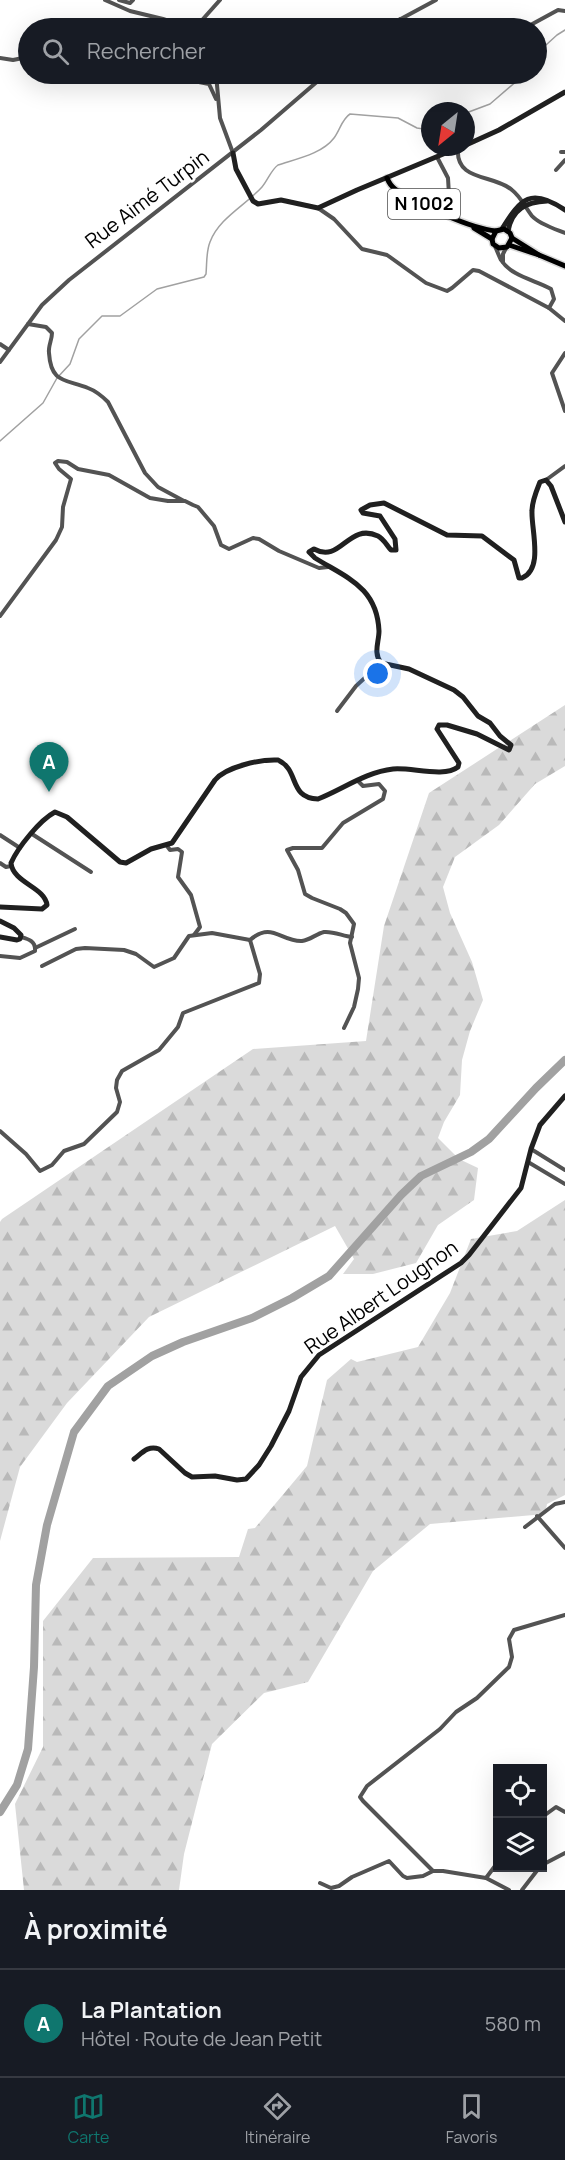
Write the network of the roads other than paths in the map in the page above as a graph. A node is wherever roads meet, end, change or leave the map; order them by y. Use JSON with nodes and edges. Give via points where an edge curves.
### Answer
{"nodes":[{"id":1,"x":106,"y":0,"type":"edge"},
{"id":2,"x":113,"y":0,"type":"edge"},
{"id":3,"x":119,"y":0,"type":"edge"},
{"id":4,"x":133,"y":0,"type":"edge"},
{"id":5,"x":220,"y":0,"type":"edge"},
{"id":6,"x":436,"y":0,"type":"edge"},
{"id":7,"x":565,"y":11,"type":"edge"},
{"id":8,"x":159,"y":18,"type":"edge"},
{"id":9,"x":204,"y":18,"type":"edge"},
{"id":10,"x":402,"y":18,"type":"edge"},
{"id":11,"x":543,"y":18,"type":"edge"},
{"id":12,"x":0,"y":58,"type":"edge"},
{"id":13,"x":18,"y":59,"type":"edge"},
{"id":14,"x":209,"y":84,"type":"edge"},
{"id":15,"x":217,"y":84,"type":"edge"},
{"id":16,"x":314,"y":84,"type":"edge"},
{"id":17,"x":565,"y":93,"type":"edge"},
{"id":18,"x":218,"y":102,"type":"junction"},
{"id":19,"x":475,"y":141,"type":"edge"},
{"id":20,"x":233,"y":153,"type":"junction"},
{"id":21,"x":437,"y":156,"type":"joint"},
{"id":22,"x":458,"y":156,"type":"edge"},
{"id":23,"x":565,"y":160,"type":"edge"},
{"id":24,"x":556,"y":170,"type":"dead end"},
{"id":25,"x":387,"y":178,"type":"junction"},
{"id":26,"x":449,"y":195,"type":"dead end"},
{"id":27,"x":524,"y":203,"type":"junction"},
{"id":28,"x":318,"y":208,"type":"junction"},
{"id":29,"x":565,"y":210,"type":"edge"},
{"id":30,"x":467,"y":223,"type":"junction"},
{"id":31,"x":499,"y":230,"type":"junction"},
{"id":32,"x":508,"y":231,"type":"junction"},
{"id":33,"x":564,"y":231,"type":"edge"},
{"id":34,"x":512,"y":238,"type":"junction"},
{"id":35,"x":492,"y":239,"type":"junction"},
{"id":36,"x":495,"y":246,"type":"junction"},
{"id":37,"x":507,"y":247,"type":"junction"},
{"id":38,"x":539,"y":255,"type":"junction"},
{"id":39,"x":503,"y":262,"type":"junction"},
{"id":40,"x":565,"y":266,"type":"edge"},
{"id":41,"x":549,"y":308,"type":"junction"},
{"id":42,"x":565,"y":321,"type":"edge"},
{"id":43,"x":28,"y":324,"type":"junction"},
{"id":44,"x":0,"y":344,"type":"edge"},
{"id":45,"x":9,"y":350,"type":"junction"},
{"id":46,"x":565,"y":352,"type":"edge"},
{"id":47,"x":0,"y":362,"type":"edge"},
{"id":48,"x":565,"y":411,"type":"edge"},
{"id":49,"x":565,"y":466,"type":"edge"},
{"id":50,"x":546,"y":480,"type":"junction"},
{"id":51,"x":185,"y":501,"type":"junction"},
{"id":52,"x":565,"y":522,"type":"edge"},
{"id":53,"x":329,"y":566,"type":"junction"},
{"id":54,"x":0,"y":616,"type":"edge"},
{"id":55,"x":381,"y":663,"type":"junction"},
{"id":56,"x":337,"y":711,"type":"dead end"},
{"id":57,"x":358,"y":781,"type":"junction"},
{"id":58,"x":32,"y":834,"type":"junction"},
{"id":59,"x":0,"y":835,"type":"edge"},
{"id":60,"x":167,"y":846,"type":"junction"},
{"id":61,"x":20,"y":848,"type":"junction"},
{"id":62,"x":0,"y":863,"type":"edge"},
{"id":63,"x":11,"y":866,"type":"junction"},
{"id":64,"x":91,"y":872,"type":"dead end"},
{"id":65,"x":0,"y":907,"type":"edge"},
{"id":66,"x":0,"y":921,"type":"edge"},
{"id":67,"x":75,"y":929,"type":"dead end"},
{"id":68,"x":194,"y":935,"type":"junction"},
{"id":69,"x":0,"y":937,"type":"edge"},
{"id":70,"x":352,"y":937,"type":"junction"},
{"id":71,"x":21,"y":938,"type":"junction"},
{"id":72,"x":250,"y":940,"type":"junction"},
{"id":73,"x":35,"y":948,"type":"junction"},
{"id":74,"x":0,"y":956,"type":"edge"},
{"id":75,"x":42,"y":966,"type":"dead end"},
{"id":76,"x":344,"y":1028,"type":"dead end"},
{"id":77,"x":565,"y":1096,"type":"edge"},
{"id":78,"x":0,"y":1131,"type":"edge"},
{"id":79,"x":531,"y":1149,"type":"junction"},
{"id":80,"x":528,"y":1162,"type":"junction"},
{"id":81,"x":565,"y":1170,"type":"edge"},
{"id":82,"x":565,"y":1184,"type":"edge"},
{"id":83,"x":134,"y":1459,"type":"dead end"},
{"id":84,"x":565,"y":1502,"type":"edge"},
{"id":85,"x":537,"y":1516,"type":"junction"},
{"id":86,"x":525,"y":1527,"type":"dead end"},
{"id":87,"x":565,"y":1548,"type":"edge"},
{"id":88,"x":565,"y":1615,"type":"edge"},
{"id":89,"x":565,"y":1812,"type":"edge"},
{"id":90,"x":547,"y":1814,"type":"edge"},
{"id":91,"x":565,"y":1853,"type":"edge"},
{"id":92,"x":547,"y":1863,"type":"edge"},
{"id":93,"x":493,"y":1869,"type":"edge"},
{"id":94,"x":434,"y":1871,"type":"junction"},
{"id":95,"x":536,"y":1872,"type":"edge"},
{"id":96,"x":486,"y":1878,"type":"junction"},
{"id":97,"x":320,"y":1883,"type":"dead end"},
{"id":98,"x":509,"y":1890,"type":"edge"},
{"id":99,"x":522,"y":1890,"type":"edge"}],
"edges":[{"from":1,"to":2,"type":"street"},
{"from":1,"to":8,"type":"street"},
{"from":3,"to":4,"type":"street"},
{"from":5,"to":9,"type":"street"},
{"from":6,"to":10,"type":"street"},
{"from":7,"to":11,"type":"street","via":[[558,10]]},
{"from":12,"to":13,"type":"street"},
{"from":14,"to":18,"type":"street"},
{"from":15,"to":18,"type":"street"},
{"from":16,"to":20,"type":"street","name":"Rue Aimé Turpin"},
{"from":17,"to":19,"type":"street"},
{"from":18,"to":20,"type":"street"},
{"from":20,"to":28,"type":"street","via":[[236,169],[253,201],[258,204],[281,200]]},
{"from":20,"to":43,"type":"street","name":"Rue Aimé Turpin","via":[[84,266],[42,305]]},
{"from":21,"to":25,"type":"street"},
{"from":21,"to":26,"type":"street","via":[[448,178]]},
{"from":22,"to":27,"type":"street","via":[[462,167],[507,186]]},
{"from":23,"to":24,"type":"street"},
{"from":25,"to":28,"type":"street"},
{"from":25,"to":30,"type":"main road","number":"N 1002","via":[[394,189]]},
{"from":27,"to":29,"type":"street","via":[[548,201]]},
{"from":27,"to":31,"type":"street"},
{"from":27,"to":32,"type":"street","via":[[510,221]]},
{"from":27,"to":33,"type":"street","via":[[536,219]]},
{"from":28,"to":41,"type":"street","via":[[362,249],[387,255],[426,283],[447,291],[473,270]]},
{"from":30,"to":31,"type":"main road","number":"N 1002"},
{"from":30,"to":35,"type":"main road","number":"N 1002"},
{"from":31,"to":32,"type":"main road"},
{"from":31,"to":35,"type":"main road"},
{"from":32,"to":34,"type":"main road"},
{"from":34,"to":37,"type":"main road"},
{"from":34,"to":38,"type":"main road"},
{"from":35,"to":36,"type":"main road"},
{"from":36,"to":37,"type":"main road"},
{"from":36,"to":39,"type":"street"},
{"from":37,"to":38,"type":"main road"},
{"from":37,"to":39,"type":"street"},
{"from":38,"to":40,"type":"main road"},
{"from":39,"to":41,"type":"street","via":[[551,289],[554,299]]},
{"from":41,"to":42,"type":"street"},
{"from":43,"to":45,"type":"street","name":"Rue Aimé Turpin"},
{"from":43,"to":51,"type":"street","via":[[46,327],[52,333],[49,353],[58,378],[101,395],[145,473],[158,487]]},
{"from":44,"to":45,"type":"street"},
{"from":45,"to":47,"type":"street","name":"Rue Aimé Turpin"},
{"from":46,"to":48,"type":"street","via":[[552,373]]},
{"from":49,"to":50,"type":"street"},
{"from":50,"to":52,"type":"street"},
{"from":50,"to":53,"type":"street","via":[[540,482],[534,498],[534,565],[526,577],[519,578],[514,560],[482,536],[447,535],[384,503],[362,510],[380,516],[395,539],[396,550],[391,550],[378,536],[366,534],[352,537],[331,553],[314,549],[309,552]]},
{"from":51,"to":53,"type":"street","via":[[198,507],[226,549],[259,538],[319,568]]},
{"from":51,"to":54,"type":"street","via":[[150,498],[109,475],[58,460],[55,463],[59,469],[71,479],[62,527],[47,555]]},
{"from":53,"to":55,"type":"street","via":[[358,584],[369,598],[379,631],[376,654]]},
{"from":55,"to":56,"type":"street"},
{"from":55,"to":57,"type":"street","via":[[409,669],[454,690],[512,747],[507,750],[477,734],[439,725],[437,729],[459,763],[455,770],[394,769]]},
{"from":57,"to":60,"type":"street","via":[[318,799],[297,789],[290,768],[278,760],[230,769],[214,780]]},
{"from":57,"to":70,"type":"street","via":[[363,786],[379,784],[385,795],[343,823],[322,848],[287,850],[305,894],[346,913],[355,927]]},
{"from":58,"to":60,"type":"street","via":[[55,812],[67,817],[120,862]]},
{"from":58,"to":61,"type":"street"},
{"from":58,"to":64,"type":"street"},
{"from":59,"to":61,"type":"street"},
{"from":60,"to":68,"type":"street","via":[[182,852],[178,877],[191,895],[198,915],[200,927]]},
{"from":61,"to":63,"type":"street"},
{"from":62,"to":63,"type":"street"},
{"from":63,"to":65,"type":"street","via":[[16,875],[45,898],[47,905],[42,909]]},
{"from":66,"to":71,"type":"street","via":[[14,928]]},
{"from":67,"to":73,"type":"street"},
{"from":68,"to":72,"type":"street","via":[[212,933]]},
{"from":68,"to":75,"type":"street","via":[[184,940],[174,958],[154,967],[124,950],[85,948]]},
{"from":69,"to":71,"type":"street"},
{"from":70,"to":72,"type":"street","via":[[328,932],[299,940],[264,932]]},
{"from":70,"to":76,"type":"street","via":[[350,950],[359,978],[354,1007]]},
{"from":71,"to":73,"type":"street","via":[[32,941]]},
{"from":72,"to":78,"type":"street","via":[[259,983],[183,1013],[178,1027],[159,1050],[122,1071],[116,1088],[119,1108],[84,1144],[64,1151],[40,1171]]},
{"from":73,"to":74,"type":"street","via":[[24,957]]},
{"from":77,"to":79,"type":"street","name":"Rue Albert Lougnon","via":[[540,1125]]},
{"from":79,"to":80,"type":"street","name":"Rue Albert Lougnon"},
{"from":79,"to":81,"type":"street"},
{"from":80,"to":82,"type":"street"},
{"from":80,"to":83,"type":"street","name":"Rue Albert Lougnon","via":[[521,1188],[461,1263],[318,1355],[301,1377],[271,1446],[246,1479],[192,1477],[153,1447]]},
{"from":84,"to":85,"type":"street"},
{"from":85,"to":86,"type":"street"},
{"from":85,"to":87,"type":"street"},
{"from":88,"to":94,"type":"street","via":[[514,1630],[509,1639],[509,1667],[362,1793],[363,1801]]},
{"from":89,"to":90,"type":"street","via":[[556,1807]]},
{"from":91,"to":92,"type":"street"},
{"from":93,"to":96,"type":"street"},
{"from":94,"to":96,"type":"street"},
{"from":94,"to":97,"type":"street","via":[[407,1878],[388,1861],[339,1886],[331,1888]]},
{"from":95,"to":99,"type":"street"},
{"from":96,"to":98,"type":"street"}]}
